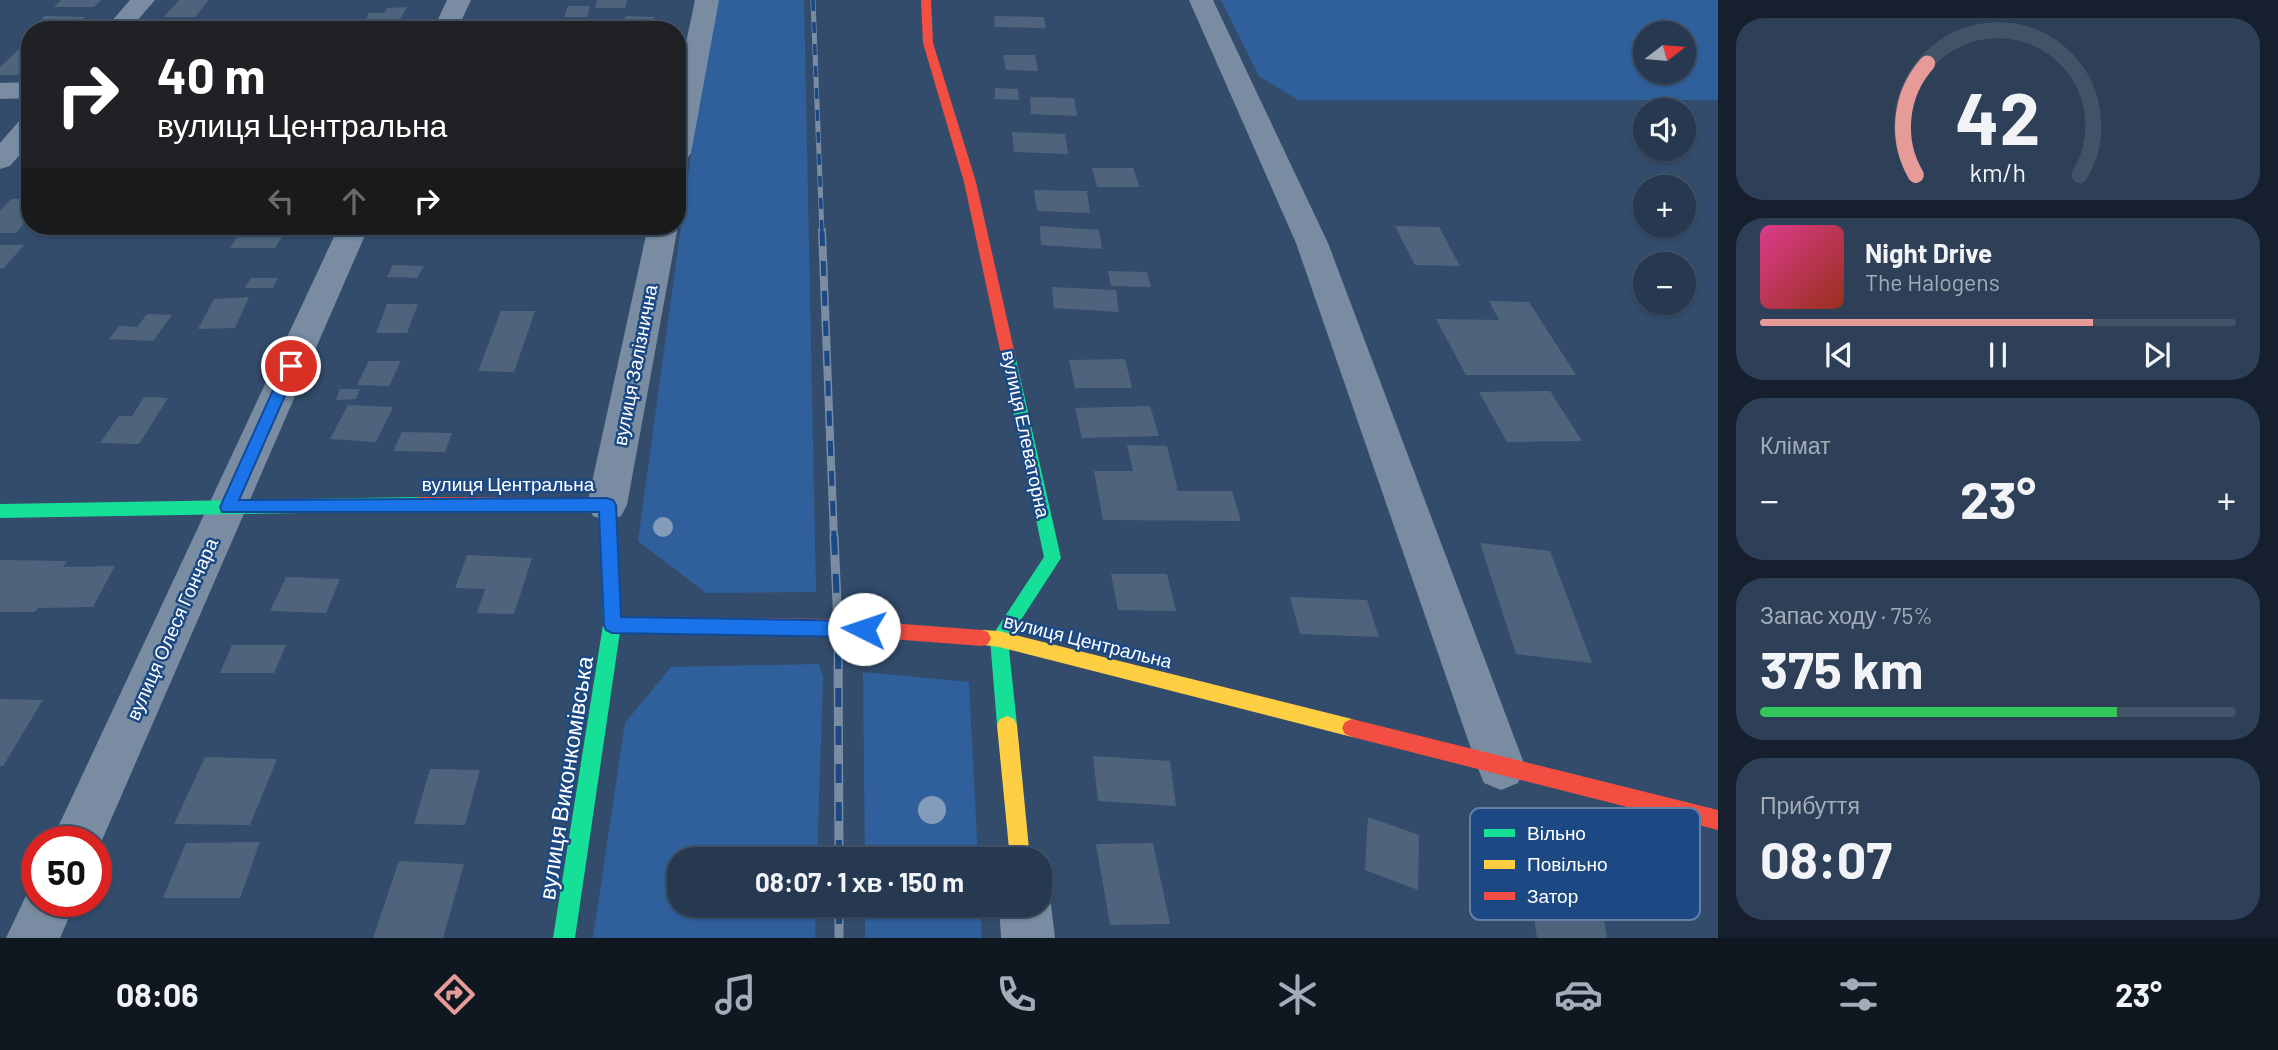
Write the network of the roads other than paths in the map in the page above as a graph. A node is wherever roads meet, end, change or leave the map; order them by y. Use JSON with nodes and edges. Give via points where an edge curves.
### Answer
{"nodes":[{"id":1,"x":143,"y":0,"type":"edge"},
{"id":2,"x":459,"y":0,"type":"edge"},
{"id":3,"x":707,"y":0,"type":"edge"},
{"id":4,"x":926,"y":0,"type":"edge"},
{"id":5,"x":1201,"y":0,"type":"edge"},
{"id":6,"x":124,"y":21,"type":"edge"},
{"id":7,"x":449,"y":21,"type":"edge"},
{"id":8,"x":21,"y":90,"type":"edge"},
{"id":9,"x":0,"y":91,"type":"edge"},
{"id":10,"x":686,"y":107,"type":"edge"},
{"id":11,"x":21,"y":136,"type":"edge"},
{"id":12,"x":0,"y":160,"type":"edge"},
{"id":13,"x":351,"y":235,"type":"edge"},
{"id":14,"x":661,"y":235,"type":"edge"},
{"id":15,"x":607,"y":505,"type":"junction"},
{"id":16,"x":228,"y":507,"type":"junction"},
{"id":17,"x":0,"y":511,"type":"edge"},
{"id":18,"x":612,"y":625,"type":"junction"},
{"id":19,"x":999,"y":639,"type":"junction"},
{"id":20,"x":1501,"y":766,"type":"junction"},
{"id":21,"x":1670,"y":808,"type":"edge"},
{"id":22,"x":1700,"y":816,"type":"edge"},
{"id":23,"x":1718,"y":820,"type":"edge"},
{"id":24,"x":83,"y":826,"type":"edge"},
{"id":25,"x":1019,"y":847,"type":"edge"},
{"id":26,"x":43,"y":917,"type":"edge"},
{"id":27,"x":1026,"y":917,"type":"edge"},
{"id":28,"x":33,"y":938,"type":"edge"},
{"id":29,"x":564,"y":938,"type":"edge"},
{"id":30,"x":1028,"y":938,"type":"edge"}],
"edges":[{"from":1,"to":6,"type":"street"},
{"from":2,"to":7,"type":"street"},
{"from":3,"to":10,"type":"street"},
{"from":4,"to":19,"type":"main road","name":"вулиця Елеваторна","via":[[928,43],[970,182],[1053,558]]},
{"from":5,"to":20,"type":"street","via":[[1312,243]]},
{"from":8,"to":9,"type":"street"},
{"from":11,"to":12,"type":"street"},
{"from":13,"to":16,"type":"street","name":"вулиця Олеся Гончара"},
{"from":14,"to":15,"type":"street","name":"вулиця Залізнична"},
{"from":15,"to":16,"type":"main road","name":"вулиця Центральна"},
{"from":15,"to":18,"type":"main road","name":"вулиця Центральна"},
{"from":16,"to":17,"type":"main road","name":"вулиця Центральна"},
{"from":16,"to":24,"type":"street","name":"вулиця Олеся Гончара"},
{"from":18,"to":19,"type":"main road","name":"вулиця Центральна","via":[[838,627]]},
{"from":18,"to":29,"type":"main road","name":"вулиця Виконкомівська"},
{"from":19,"to":20,"type":"main road","name":"вулиця Центральна"},
{"from":19,"to":25,"type":"main road"},
{"from":20,"to":21,"type":"main road","name":"вулиця Центральна"},
{"from":22,"to":23,"type":"main road","name":"вулиця Центральна"},
{"from":26,"to":28,"type":"street"},
{"from":27,"to":30,"type":"street"}]}
